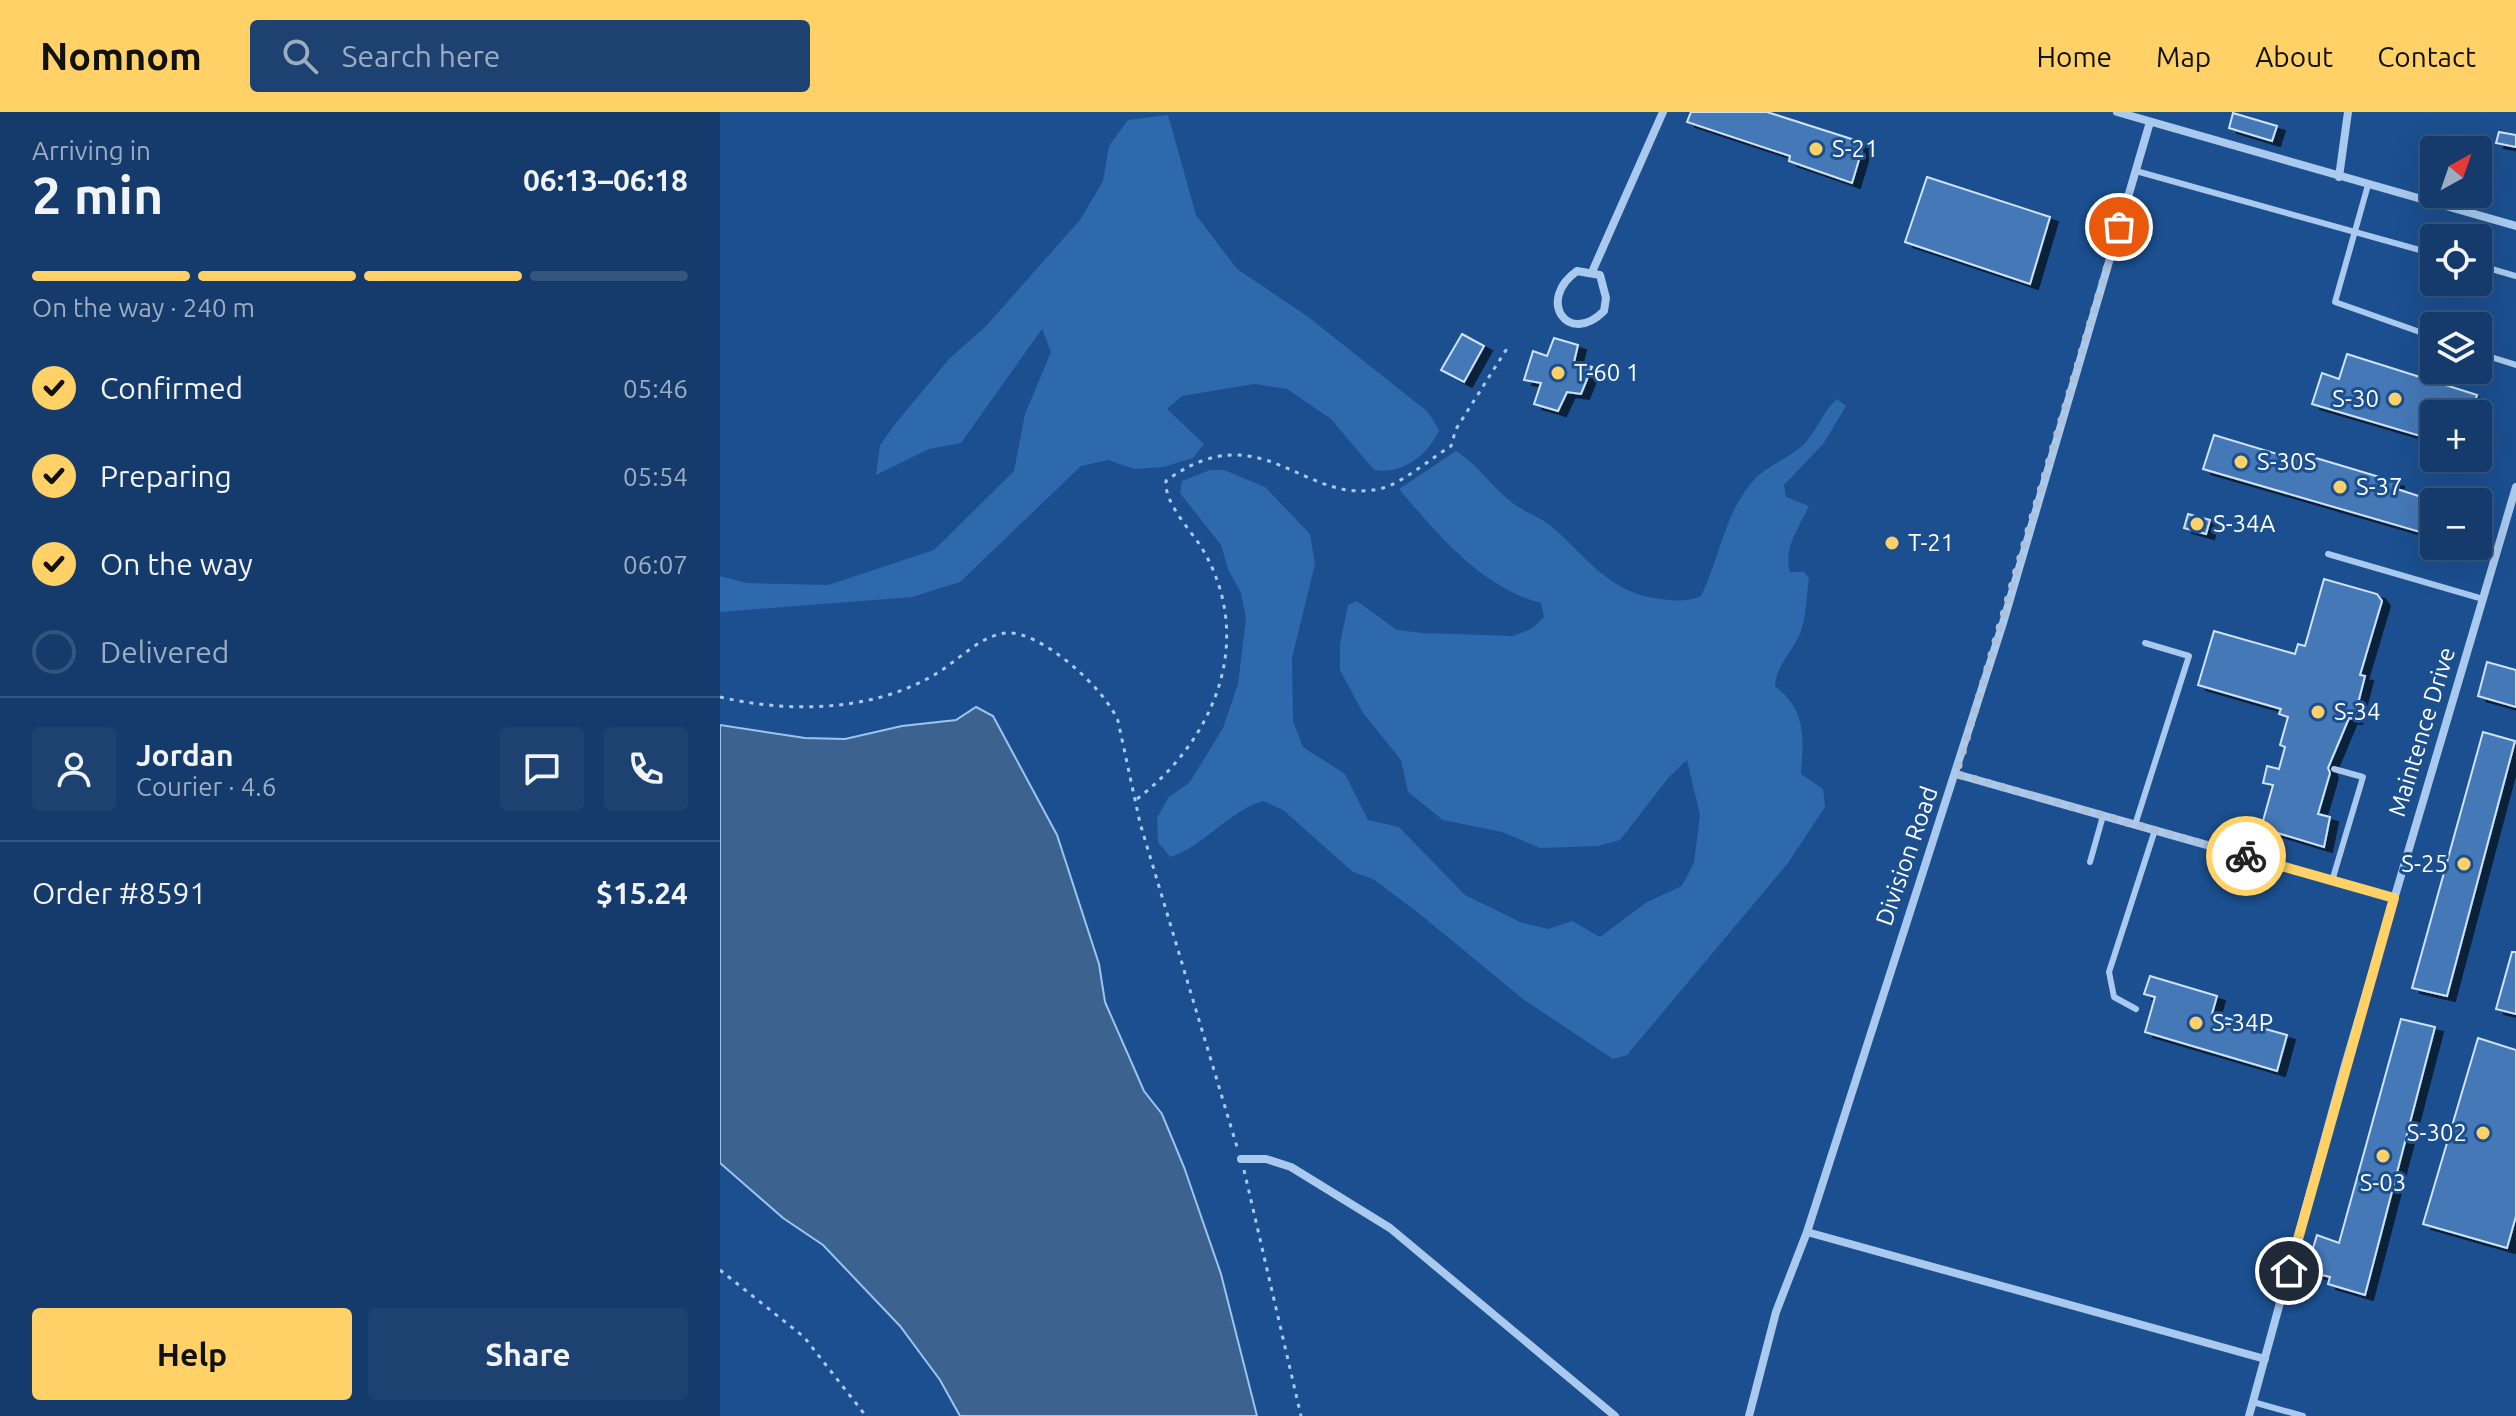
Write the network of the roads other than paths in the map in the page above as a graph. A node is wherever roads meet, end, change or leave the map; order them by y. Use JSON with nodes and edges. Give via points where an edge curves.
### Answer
{"nodes":[{"id":1,"x":1663,"y":112,"type":"edge"},
{"id":2,"x":2117,"y":112,"type":"edge"},
{"id":3,"x":2348,"y":112,"type":"edge"},
{"id":4,"x":2150,"y":122,"type":"junction"},
{"id":5,"x":2136,"y":171,"type":"junction"},
{"id":6,"x":2339,"y":177,"type":"junction"},
{"id":7,"x":2368,"y":185,"type":"junction"},
{"id":8,"x":2516,"y":226,"type":"edge"},
{"id":9,"x":2355,"y":232,"type":"junction"},
{"id":10,"x":2420,"y":250,"type":"edge"},
{"id":11,"x":2492,"y":269,"type":"edge"},
{"id":12,"x":1592,"y":272,"type":"junction"},
{"id":13,"x":2516,"y":276,"type":"edge"},
{"id":14,"x":2420,"y":332,"type":"edge"},
{"id":15,"x":2516,"y":355,"type":"edge"},
{"id":16,"x":2492,"y":357,"type":"edge"},
{"id":17,"x":2515,"y":364,"type":"edge"},
{"id":18,"x":2515,"y":492,"type":"edge"},
{"id":19,"x":2328,"y":554,"type":"dead end"},
{"id":20,"x":2483,"y":599,"type":"junction"},
{"id":21,"x":2145,"y":643,"type":"dead end"},
{"id":22,"x":2334,"y":769,"type":"dead end"},
{"id":23,"x":1956,"y":774,"type":"junction"},
{"id":24,"x":2103,"y":816,"type":"junction"},
{"id":25,"x":2135,"y":825,"type":"junction"},
{"id":26,"x":2155,"y":830,"type":"junction"},
{"id":27,"x":2090,"y":862,"type":"dead end"},
{"id":28,"x":2332,"y":881,"type":"junction"},
{"id":29,"x":2394,"y":898,"type":"junction"},
{"id":30,"x":2136,"y":1009,"type":"dead end"},
{"id":31,"x":1241,"y":1159,"type":"road end"},
{"id":32,"x":1807,"y":1232,"type":"junction"},
{"id":33,"x":2265,"y":1359,"type":"junction"},
{"id":34,"x":2253,"y":1402,"type":"junction"},
{"id":35,"x":1615,"y":1416,"type":"edge"},
{"id":36,"x":1749,"y":1416,"type":"edge"},
{"id":37,"x":2249,"y":1416,"type":"edge"},
{"id":38,"x":2303,"y":1416,"type":"edge"}],
"edges":[{"from":1,"to":12,"type":"street"},
{"from":2,"to":4,"type":"street"},
{"from":3,"to":6,"type":"street"},
{"from":4,"to":5,"type":"street","name":"Division Road"},
{"from":4,"to":6,"type":"street"},
{"from":5,"to":9,"type":"lane"},
{"from":5,"to":23,"type":"street","name":"Division Road"},
{"from":6,"to":7,"type":"street"},
{"from":7,"to":8,"type":"street"},
{"from":7,"to":9,"type":"lane"},
{"from":9,"to":10,"type":"lane"},
{"from":9,"to":14,"type":"lane","via":[[2335,302]]},
{"from":11,"to":13,"type":"lane"},
{"from":12,"to":12,"type":"street","via":[[1577,271],[1560,286],[1558,311],[1568,322],[1582,325],[1604,311],[1605,288],[1600,275]]},
{"from":15,"to":17,"type":"lane"},
{"from":16,"to":17,"type":"lane"},
{"from":18,"to":20,"type":"street","name":"Maintence Drive"},
{"from":19,"to":20,"type":"lane"},
{"from":20,"to":29,"type":"street","name":"Maintence Drive"},
{"from":21,"to":25,"type":"lane","via":[[2189,656]]},
{"from":22,"to":28,"type":"lane","via":[[2363,777]]},
{"from":23,"to":24,"type":"street"},
{"from":23,"to":32,"type":"street","name":"Division Road"},
{"from":24,"to":25,"type":"street"},
{"from":24,"to":27,"type":"lane"},
{"from":25,"to":26,"type":"street"},
{"from":26,"to":28,"type":"street"},
{"from":26,"to":30,"type":"lane","via":[[2109,972],[2114,997]]},
{"from":28,"to":29,"type":"street"},
{"from":29,"to":33,"type":"street","name":"Maintence Drive"},
{"from":31,"to":35,"type":"street","via":[[1291,1167],[1390,1228]]},
{"from":32,"to":33,"type":"street"},
{"from":32,"to":36,"type":"street","name":"Division Road","via":[[1776,1312]]},
{"from":33,"to":34,"type":"street","name":"Maintence Drive"},
{"from":34,"to":37,"type":"street","name":"Maintence Drive"},
{"from":34,"to":38,"type":"lane"}]}
